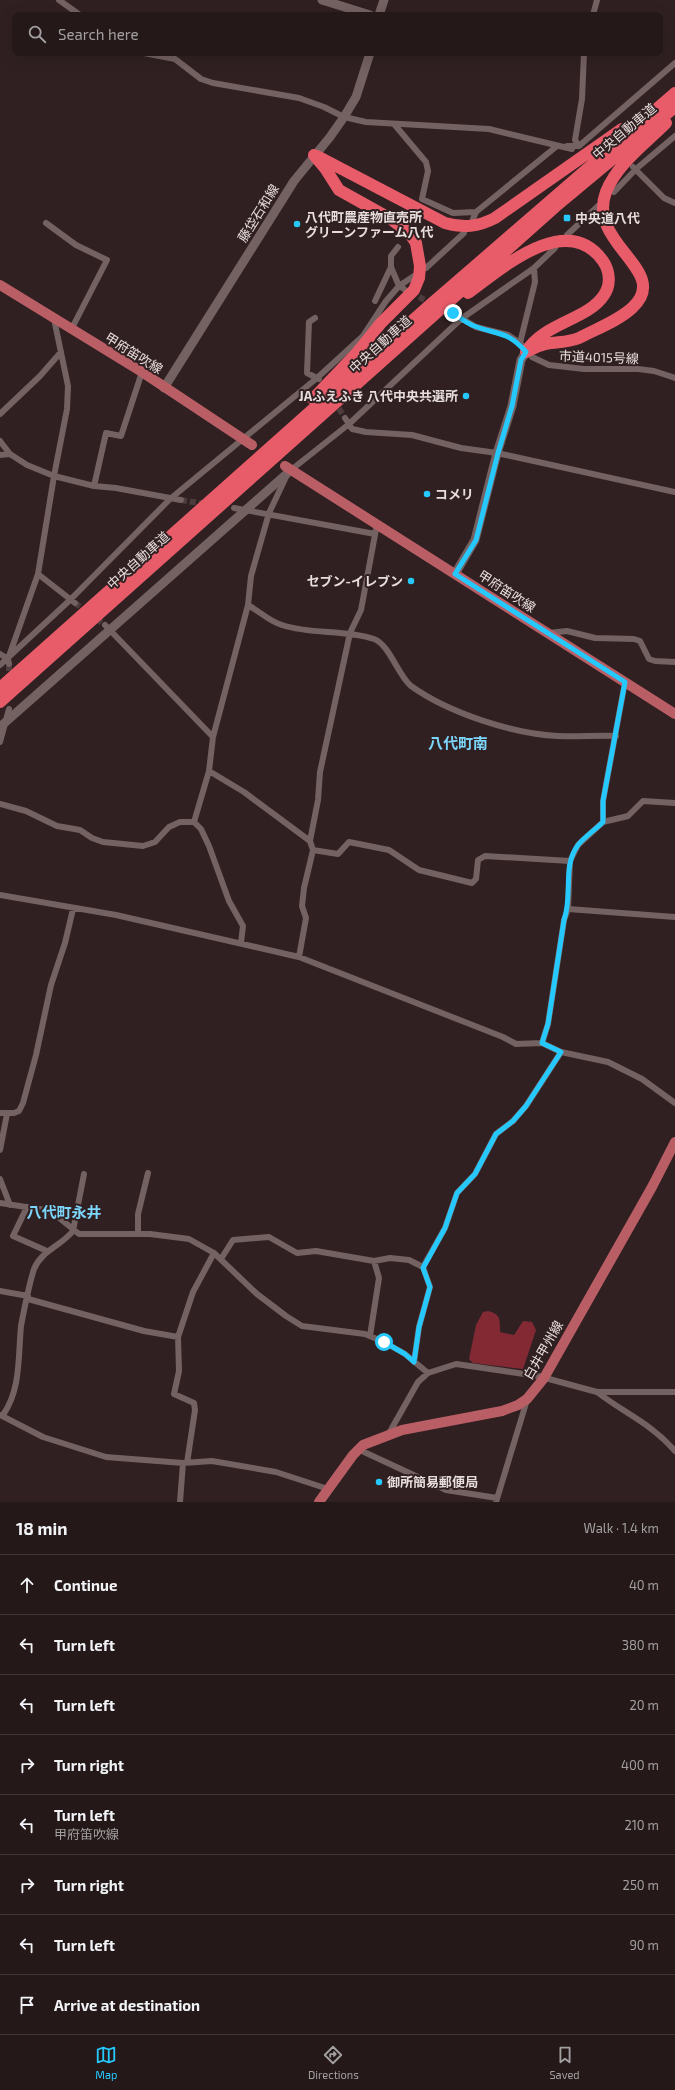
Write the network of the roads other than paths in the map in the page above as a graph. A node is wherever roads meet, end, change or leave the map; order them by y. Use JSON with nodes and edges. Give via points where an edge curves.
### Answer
{"nodes":[{"id":1,"x":59,"y":0,"type":"edge"},
{"id":2,"x":322,"y":0,"type":"edge"},
{"id":3,"x":384,"y":0,"type":"edge"},
{"id":4,"x":597,"y":0,"type":"edge"},
{"id":5,"x":76,"y":12,"type":"edge"},
{"id":6,"x":360,"y":12,"type":"edge"},
{"id":7,"x":380,"y":12,"type":"edge"},
{"id":8,"x":594,"y":12,"type":"edge"},
{"id":9,"x":160,"y":56,"type":"edge"},
{"id":10,"x":369,"y":56,"type":"edge"},
{"id":11,"x":584,"y":56,"type":"edge"},
{"id":12,"x":675,"y":63,"type":"edge"},
{"id":13,"x":675,"y":89,"type":"edge"},
{"id":14,"x":675,"y":93,"type":"edge"},
{"id":15,"x":675,"y":107,"type":"edge"},
{"id":16,"x":675,"y":114,"type":"edge"},
{"id":17,"x":344,"y":117,"type":"junction"},
{"id":18,"x":394,"y":124,"type":"junction"},
{"id":19,"x":675,"y":136,"type":"edge"},
{"id":20,"x":556,"y":146,"type":"junction"},
{"id":21,"x":579,"y":146,"type":"junction"},
{"id":22,"x":572,"y":149,"type":"dead end"},
{"id":23,"x":314,"y":155,"type":"junction"},
{"id":24,"x":634,"y":168,"type":"junction"},
{"id":25,"x":614,"y":192,"type":"dead end"},
{"id":26,"x":675,"y":203,"type":"edge"},
{"id":27,"x":598,"y":206,"type":"dead end"},
{"id":28,"x":476,"y":212,"type":"junction"},
{"id":29,"x":473,"y":219,"type":"dead end"},
{"id":30,"x":46,"y":224,"type":"dead end"},
{"id":31,"x":464,"y":233,"type":"dead end"},
{"id":32,"x":567,"y":235,"type":"dead end"},
{"id":33,"x":398,"y":247,"type":"dead end"},
{"id":34,"x":555,"y":248,"type":"dead end"},
{"id":35,"x":391,"y":268,"type":"junction"},
{"id":36,"x":426,"y":268,"type":"dead end"},
{"id":37,"x":534,"y":268,"type":"junction"},
{"id":38,"x":414,"y":276,"type":"dead end"},
{"id":39,"x":0,"y":285,"type":"edge"},
{"id":40,"x":401,"y":287,"type":"junction"},
{"id":41,"x":375,"y":301,"type":"dead end"},
{"id":42,"x":453,"y":313,"type":"dead end"},
{"id":43,"x":315,"y":318,"type":"dead end"},
{"id":44,"x":54,"y":319,"type":"junction"},
{"id":45,"x":461,"y":319,"type":"junction"},
{"id":46,"x":71,"y":330,"type":"junction"},
{"id":47,"x":523,"y":347,"type":"junction"},
{"id":48,"x":61,"y":352,"type":"junction"},
{"id":49,"x":142,"y":372,"type":"junction"},
{"id":50,"x":675,"y":378,"type":"edge"},
{"id":51,"x":318,"y":379,"type":"junction"},
{"id":52,"x":164,"y":388,"type":"junction"},
{"id":53,"x":330,"y":407,"type":"junction"},
{"id":54,"x":0,"y":414,"type":"edge"},
{"id":55,"x":347,"y":421,"type":"junction"},
{"id":56,"x":0,"y":441,"type":"edge"},
{"id":57,"x":248,"y":442,"type":"junction"},
{"id":58,"x":498,"y":453,"type":"junction"},
{"id":59,"x":10,"y":454,"type":"junction"},
{"id":60,"x":0,"y":455,"type":"edge"},
{"id":61,"x":244,"y":470,"type":"junction"},
{"id":62,"x":288,"y":470,"type":"junction"},
{"id":63,"x":54,"y":476,"type":"junction"},
{"id":64,"x":94,"y":486,"type":"junction"},
{"id":65,"x":675,"y":492,"type":"edge"},
{"id":66,"x":170,"y":499,"type":"junction"},
{"id":67,"x":181,"y":500,"type":"tunnel mouth"},
{"id":68,"x":234,"y":508,"type":"dead end"},
{"id":69,"x":246,"y":509,"type":"junction"},
{"id":70,"x":269,"y":513,"type":"junction"},
{"id":71,"x":376,"y":529,"type":"junction"},
{"id":72,"x":38,"y":574,"type":"junction"},
{"id":73,"x":455,"y":574,"type":"junction"},
{"id":74,"x":72,"y":601,"type":"junction"},
{"id":75,"x":248,"y":605,"type":"junction"},
{"id":76,"x":108,"y":626,"type":"junction"},
{"id":77,"x":350,"y":633,"type":"junction"},
{"id":78,"x":549,"y":634,"type":"junction"},
{"id":79,"x":0,"y":654,"type":"edge"},
{"id":80,"x":8,"y":661,"type":"junction"},
{"id":81,"x":675,"y":662,"type":"edge"},
{"id":82,"x":0,"y":665,"type":"edge"},
{"id":83,"x":625,"y":682,"type":"junction"},
{"id":84,"x":0,"y":688,"type":"edge"},
{"id":85,"x":4,"y":706,"type":"edge"},
{"id":86,"x":675,"y":714,"type":"edge"},
{"id":87,"x":3,"y":724,"type":"edge"},
{"id":88,"x":616,"y":736,"type":"junction"},
{"id":89,"x":212,"y":737,"type":"junction"},
{"id":90,"x":0,"y":742,"type":"edge"},
{"id":91,"x":209,"y":771,"type":"junction"},
{"id":92,"x":675,"y":803,"type":"edge"},
{"id":93,"x":0,"y":804,"type":"edge"},
{"id":94,"x":194,"y":822,"type":"junction"},
{"id":95,"x":603,"y":822,"type":"junction"},
{"id":96,"x":310,"y":841,"type":"junction"},
{"id":97,"x":313,"y":850,"type":"junction"},
{"id":98,"x":570,"y":861,"type":"junction"},
{"id":99,"x":0,"y":895,"type":"edge"},
{"id":100,"x":73,"y":909,"type":"junction"},
{"id":101,"x":568,"y":909,"type":"junction"},
{"id":102,"x":675,"y":918,"type":"edge"},
{"id":103,"x":241,"y":943,"type":"junction"},
{"id":104,"x":299,"y":957,"type":"junction"},
{"id":105,"x":542,"y":1043,"type":"junction"},
{"id":106,"x":561,"y":1052,"type":"junction"},
{"id":107,"x":675,"y":1103,"type":"edge"},
{"id":108,"x":3,"y":1113,"type":"edge"},
{"id":109,"x":675,"y":1142,"type":"edge"},
{"id":110,"x":0,"y":1150,"type":"edge"},
{"id":111,"x":148,"y":1173,"type":"dead end"},
{"id":112,"x":84,"y":1174,"type":"dead end"},
{"id":113,"x":0,"y":1179,"type":"edge"},
{"id":114,"x":0,"y":1203,"type":"edge"},
{"id":115,"x":10,"y":1205,"type":"junction"},
{"id":116,"x":27,"y":1207,"type":"junction"},
{"id":117,"x":73,"y":1231,"type":"junction"},
{"id":118,"x":138,"y":1234,"type":"junction"},
{"id":119,"x":47,"y":1251,"type":"junction"},
{"id":120,"x":214,"y":1253,"type":"junction"},
{"id":121,"x":221,"y":1259,"type":"junction"},
{"id":122,"x":374,"y":1261,"type":"junction"},
{"id":123,"x":423,"y":1268,"type":"junction"},
{"id":124,"x":0,"y":1290,"type":"edge"},
{"id":125,"x":28,"y":1298,"type":"junction"},
{"id":126,"x":370,"y":1336,"type":"junction"},
{"id":127,"x":178,"y":1337,"type":"junction"},
{"id":128,"x":414,"y":1362,"type":"junction"},
{"id":129,"x":428,"y":1373,"type":"junction"},
{"id":130,"x":544,"y":1378,"type":"junction"},
{"id":131,"x":597,"y":1392,"type":"junction"},
{"id":132,"x":675,"y":1392,"type":"edge"},
{"id":133,"x":527,"y":1399,"type":"junction"},
{"id":134,"x":2,"y":1415,"type":"edge"},
{"id":135,"x":388,"y":1435,"type":"junction"},
{"id":136,"x":360,"y":1448,"type":"junction"},
{"id":137,"x":675,"y":1451,"type":"edge"},
{"id":138,"x":185,"y":1463,"type":"junction"},
{"id":139,"x":328,"y":1489,"type":"junction"},
{"id":140,"x":497,"y":1500,"type":"edge"},
{"id":141,"x":180,"y":1502,"type":"edge"},
{"id":142,"x":319,"y":1502,"type":"edge"}],
"edges":[{"from":1,"to":5,"type":"street"},
{"from":2,"to":6,"type":"street"},
{"from":3,"to":7,"type":"street"},
{"from":4,"to":8,"type":"street"},
{"from":9,"to":17,"type":"street","via":[[175,59],[207,81],[299,98]]},
{"from":10,"to":17,"type":"street","name":"藤垈石和線","via":[[356,97]]},
{"from":11,"to":21,"type":"street","via":[[582,100],[575,140]]},
{"from":12,"to":21,"type":"street"},
{"from":13,"to":23,"type":"highway","via":[[495,218],[475,226],[445,223],[331,161]]},
{"from":14,"to":61,"type":"highway","name":"中央自動車道","via":[[532,215]]},
{"from":15,"to":53,"type":"highway","name":"中央自動車道","via":[[555,207]]},
{"from":16,"to":47,"type":"highway","via":[[616,173],[603,204],[604,224],[608,233],[639,270],[642,287],[637,302],[623,314],[579,338]]},
{"from":17,"to":18,"type":"street"},
{"from":17,"to":23,"type":"street","name":"藤垈石和線"},
{"from":18,"to":20,"type":"street","via":[[489,129]]},
{"from":18,"to":28,"type":"street","via":[[426,162],[428,171],[422,199],[453,213]]},
{"from":19,"to":24,"type":"street"},
{"from":20,"to":21,"type":"street"},
{"from":20,"to":22,"type":"street"},
{"from":20,"to":28,"type":"street"},
{"from":23,"to":52,"type":"street","name":"藤垈石和線","via":[[262,230],[208,321]]},
{"from":23,"to":61,"type":"highway","via":[[339,190],[390,219],[410,234],[420,254],[419,278],[410,294],[381,323],[356,354]]},
{"from":24,"to":25,"type":"street"},
{"from":24,"to":26,"type":"street","via":[[664,198]]},
{"from":27,"to":32,"type":"street"},
{"from":28,"to":29,"type":"street"},
{"from":30,"to":46,"type":"street","via":[[76,245],[107,260]]},
{"from":31,"to":36,"type":"street"},
{"from":33,"to":35,"type":"street","via":[[391,256]]},
{"from":34,"to":37,"type":"street"},
{"from":35,"to":40,"type":"street"},
{"from":35,"to":41,"type":"street"},
{"from":37,"to":45,"type":"street"},
{"from":37,"to":47,"type":"street","via":[[535,282]]},
{"from":38,"to":40,"type":"street"},
{"from":39,"to":44,"type":"main road","name":"甲府笛吹線"},
{"from":40,"to":51,"type":"street","via":[[386,300],[363,336]]},
{"from":42,"to":45,"type":"street","name":"市道4015号線"},
{"from":43,"to":51,"type":"street","via":[[309,322],[307,333],[307,373]]},
{"from":44,"to":46,"type":"main road","name":"甲府笛吹線"},
{"from":44,"to":48,"type":"street"},
{"from":45,"to":47,"type":"street","name":"市道4015号線","via":[[476,327],[508,335]]},
{"from":45,"to":55,"type":"street"},
{"from":46,"to":49,"type":"main road","name":"甲府笛吹線"},
{"from":47,"to":50,"type":"street","name":"市道4015号線","via":[[540,362],[549,365],[584,369],[638,369]]},
{"from":47,"to":53,"type":"highway","via":[[594,306],[605,294],[609,273],[602,260],[592,250],[576,243],[558,241],[540,246],[518,258],[460,298]]},
{"from":47,"to":58,"type":"street","via":[[512,406]]},
{"from":48,"to":54,"type":"street"},
{"from":48,"to":63,"type":"street","via":[[68,386],[67,409]]},
{"from":49,"to":52,"type":"main road","name":"甲府笛吹線"},
{"from":49,"to":64,"type":"street","via":[[121,436],[106,433]]},
{"from":51,"to":57,"type":"street"},
{"from":52,"to":57,"type":"main road","name":"甲府笛吹線"},
{"from":53,"to":85,"type":"highway","name":"中央自動車道"},
{"from":55,"to":58,"type":"street","via":[[352,428],[366,432],[412,436],[461,448]]},
{"from":55,"to":62,"type":"street"},
{"from":56,"to":59,"type":"street"},
{"from":57,"to":66,"type":"street"},
{"from":58,"to":65,"type":"street"},
{"from":58,"to":73,"type":"street","via":[[476,540]]},
{"from":59,"to":60,"type":"street"},
{"from":59,"to":63,"type":"street"},
{"from":61,"to":84,"type":"highway","name":"中央自動車道"},
{"from":62,"to":69,"type":"street"},
{"from":62,"to":70,"type":"street"},
{"from":62,"to":71,"type":"main road","name":"甲府笛吹線"},
{"from":63,"to":64,"type":"street"},
{"from":63,"to":72,"type":"street"},
{"from":64,"to":66,"type":"street"},
{"from":66,"to":67,"type":"street"},
{"from":66,"to":74,"type":"street"},
{"from":68,"to":69,"type":"street"},
{"from":69,"to":70,"type":"street"},
{"from":69,"to":76,"type":"street"},
{"from":70,"to":71,"type":"street"},
{"from":70,"to":75,"type":"street","via":[[251,576]]},
{"from":71,"to":73,"type":"main road","name":"甲府笛吹線"},
{"from":71,"to":77,"type":"street","via":[[361,610]]},
{"from":72,"to":74,"type":"street"},
{"from":72,"to":80,"type":"street"},
{"from":73,"to":78,"type":"main road","name":"甲府笛吹線"},
{"from":74,"to":80,"type":"street"},
{"from":75,"to":77,"type":"street","via":[[281,625],[303,630]]},
{"from":75,"to":89,"type":"street"},
{"from":76,"to":87,"type":"street"},
{"from":76,"to":89,"type":"street"},
{"from":77,"to":88,"type":"street","via":[[376,639],[413,687],[429,697],[495,725],[559,736]]},
{"from":77,"to":96,"type":"street","via":[[320,772],[318,800]]},
{"from":78,"to":81,"type":"street","via":[[567,631],[595,638],[634,639],[640,641],[649,658],[655,661]]},
{"from":78,"to":83,"type":"main road","name":"甲府笛吹線"},
{"from":79,"to":80,"type":"street"},
{"from":80,"to":82,"type":"street"},
{"from":83,"to":86,"type":"main road","name":"甲府笛吹線"},
{"from":83,"to":88,"type":"street"},
{"from":85,"to":87,"type":"street"},
{"from":87,"to":90,"type":"street"},
{"from":88,"to":95,"type":"street","via":[[603,801]]},
{"from":89,"to":91,"type":"street"},
{"from":91,"to":94,"type":"street"},
{"from":91,"to":96,"type":"street","via":[[244,792]]},
{"from":92,"to":95,"type":"street","via":[[643,801],[628,816]]},
{"from":93,"to":94,"type":"street","via":[[26,811],[57,826],[80,830],[103,842],[143,846],[155,842],[169,827],[180,822]]},
{"from":94,"to":103,"type":"street","via":[[201,829],[209,846],[229,901],[242,926]]},
{"from":95,"to":98,"type":"street","via":[[578,845]]},
{"from":96,"to":97,"type":"street"},
{"from":97,"to":98,"type":"street","via":[[338,854],[349,842],[358,843],[390,850],[419,870],[472,883],[476,879],[478,860],[485,856]]},
{"from":97,"to":104,"type":"street","via":[[304,888],[302,906],[306,918]]},
{"from":98,"to":101,"type":"street"},
{"from":99,"to":100,"type":"street"},
{"from":100,"to":103,"type":"street","via":[[116,915]]},
{"from":100,"to":108,"type":"street","via":[[49,992],[36,1055],[22,1103],[19,1111]]},
{"from":101,"to":102,"type":"street"},
{"from":101,"to":105,"type":"street","via":[[564,920],[548,1024]]},
{"from":103,"to":104,"type":"street"},
{"from":104,"to":105,"type":"street","via":[[504,1037],[516,1044]]},
{"from":105,"to":106,"type":"street"},
{"from":106,"to":107,"type":"street","via":[[608,1062],[642,1079]]},
{"from":106,"to":123,"type":"street","via":[[526,1106],[513,1121],[496,1134],[475,1174],[457,1193],[445,1228]]},
{"from":108,"to":110,"type":"street"},
{"from":109,"to":130,"type":"main road","name":"白井甲州線"},
{"from":111,"to":118,"type":"street","via":[[138,1214]]},
{"from":112,"to":117,"type":"street"},
{"from":113,"to":115,"type":"street"},
{"from":114,"to":115,"type":"street"},
{"from":115,"to":116,"type":"street"},
{"from":116,"to":117,"type":"street","via":[[45,1210],[58,1217]]},
{"from":116,"to":119,"type":"street","via":[[13,1236]]},
{"from":117,"to":118,"type":"street","via":[[79,1234]]},
{"from":117,"to":119,"type":"street"},
{"from":118,"to":120,"type":"street","via":[[189,1239]]},
{"from":119,"to":125,"type":"street","via":[[35,1268]]},
{"from":120,"to":121,"type":"street"},
{"from":120,"to":127,"type":"street","via":[[193,1292]]},
{"from":121,"to":122,"type":"street","via":[[233,1240],[258,1236],[269,1237],[297,1253],[316,1251]]},
{"from":121,"to":126,"type":"street","via":[[257,1294],[302,1326]]},
{"from":122,"to":123,"type":"street","via":[[390,1258],[409,1260]]},
{"from":122,"to":126,"type":"street","via":[[379,1278]]},
{"from":123,"to":128,"type":"street","via":[[430,1287],[419,1327]]},
{"from":124,"to":125,"type":"street"},
{"from":125,"to":127,"type":"street","via":[[144,1331]]},
{"from":125,"to":134,"type":"street","via":[[22,1326],[19,1371],[9,1406]]},
{"from":126,"to":128,"type":"street","via":[[405,1354]]},
{"from":127,"to":138,"type":"street","via":[[179,1371],[174,1394],[194,1404],[195,1410]]},
{"from":128,"to":129,"type":"street"},
{"from":129,"to":130,"type":"street","via":[[456,1364]]},
{"from":129,"to":135,"type":"street","via":[[410,1392]]},
{"from":130,"to":131,"type":"street"},
{"from":130,"to":133,"type":"main road","name":"白井甲州線"},
{"from":131,"to":132,"type":"street"},
{"from":131,"to":137,"type":"street","via":[[656,1432]]},
{"from":133,"to":135,"type":"main road","name":"白井甲州線","via":[[502,1411],[402,1430]]},
{"from":133,"to":140,"type":"street"},
{"from":134,"to":138,"type":"street","via":[[43,1437],[106,1456]]},
{"from":135,"to":136,"type":"main road","name":"白井甲州線"},
{"from":136,"to":139,"type":"main road","name":"白井甲州線"},
{"from":136,"to":140,"type":"street","via":[[446,1490]]},
{"from":138,"to":139,"type":"street","via":[[212,1461],[276,1472]]},
{"from":138,"to":141,"type":"street"},
{"from":139,"to":142,"type":"main road","name":"白井甲州線"}]}
